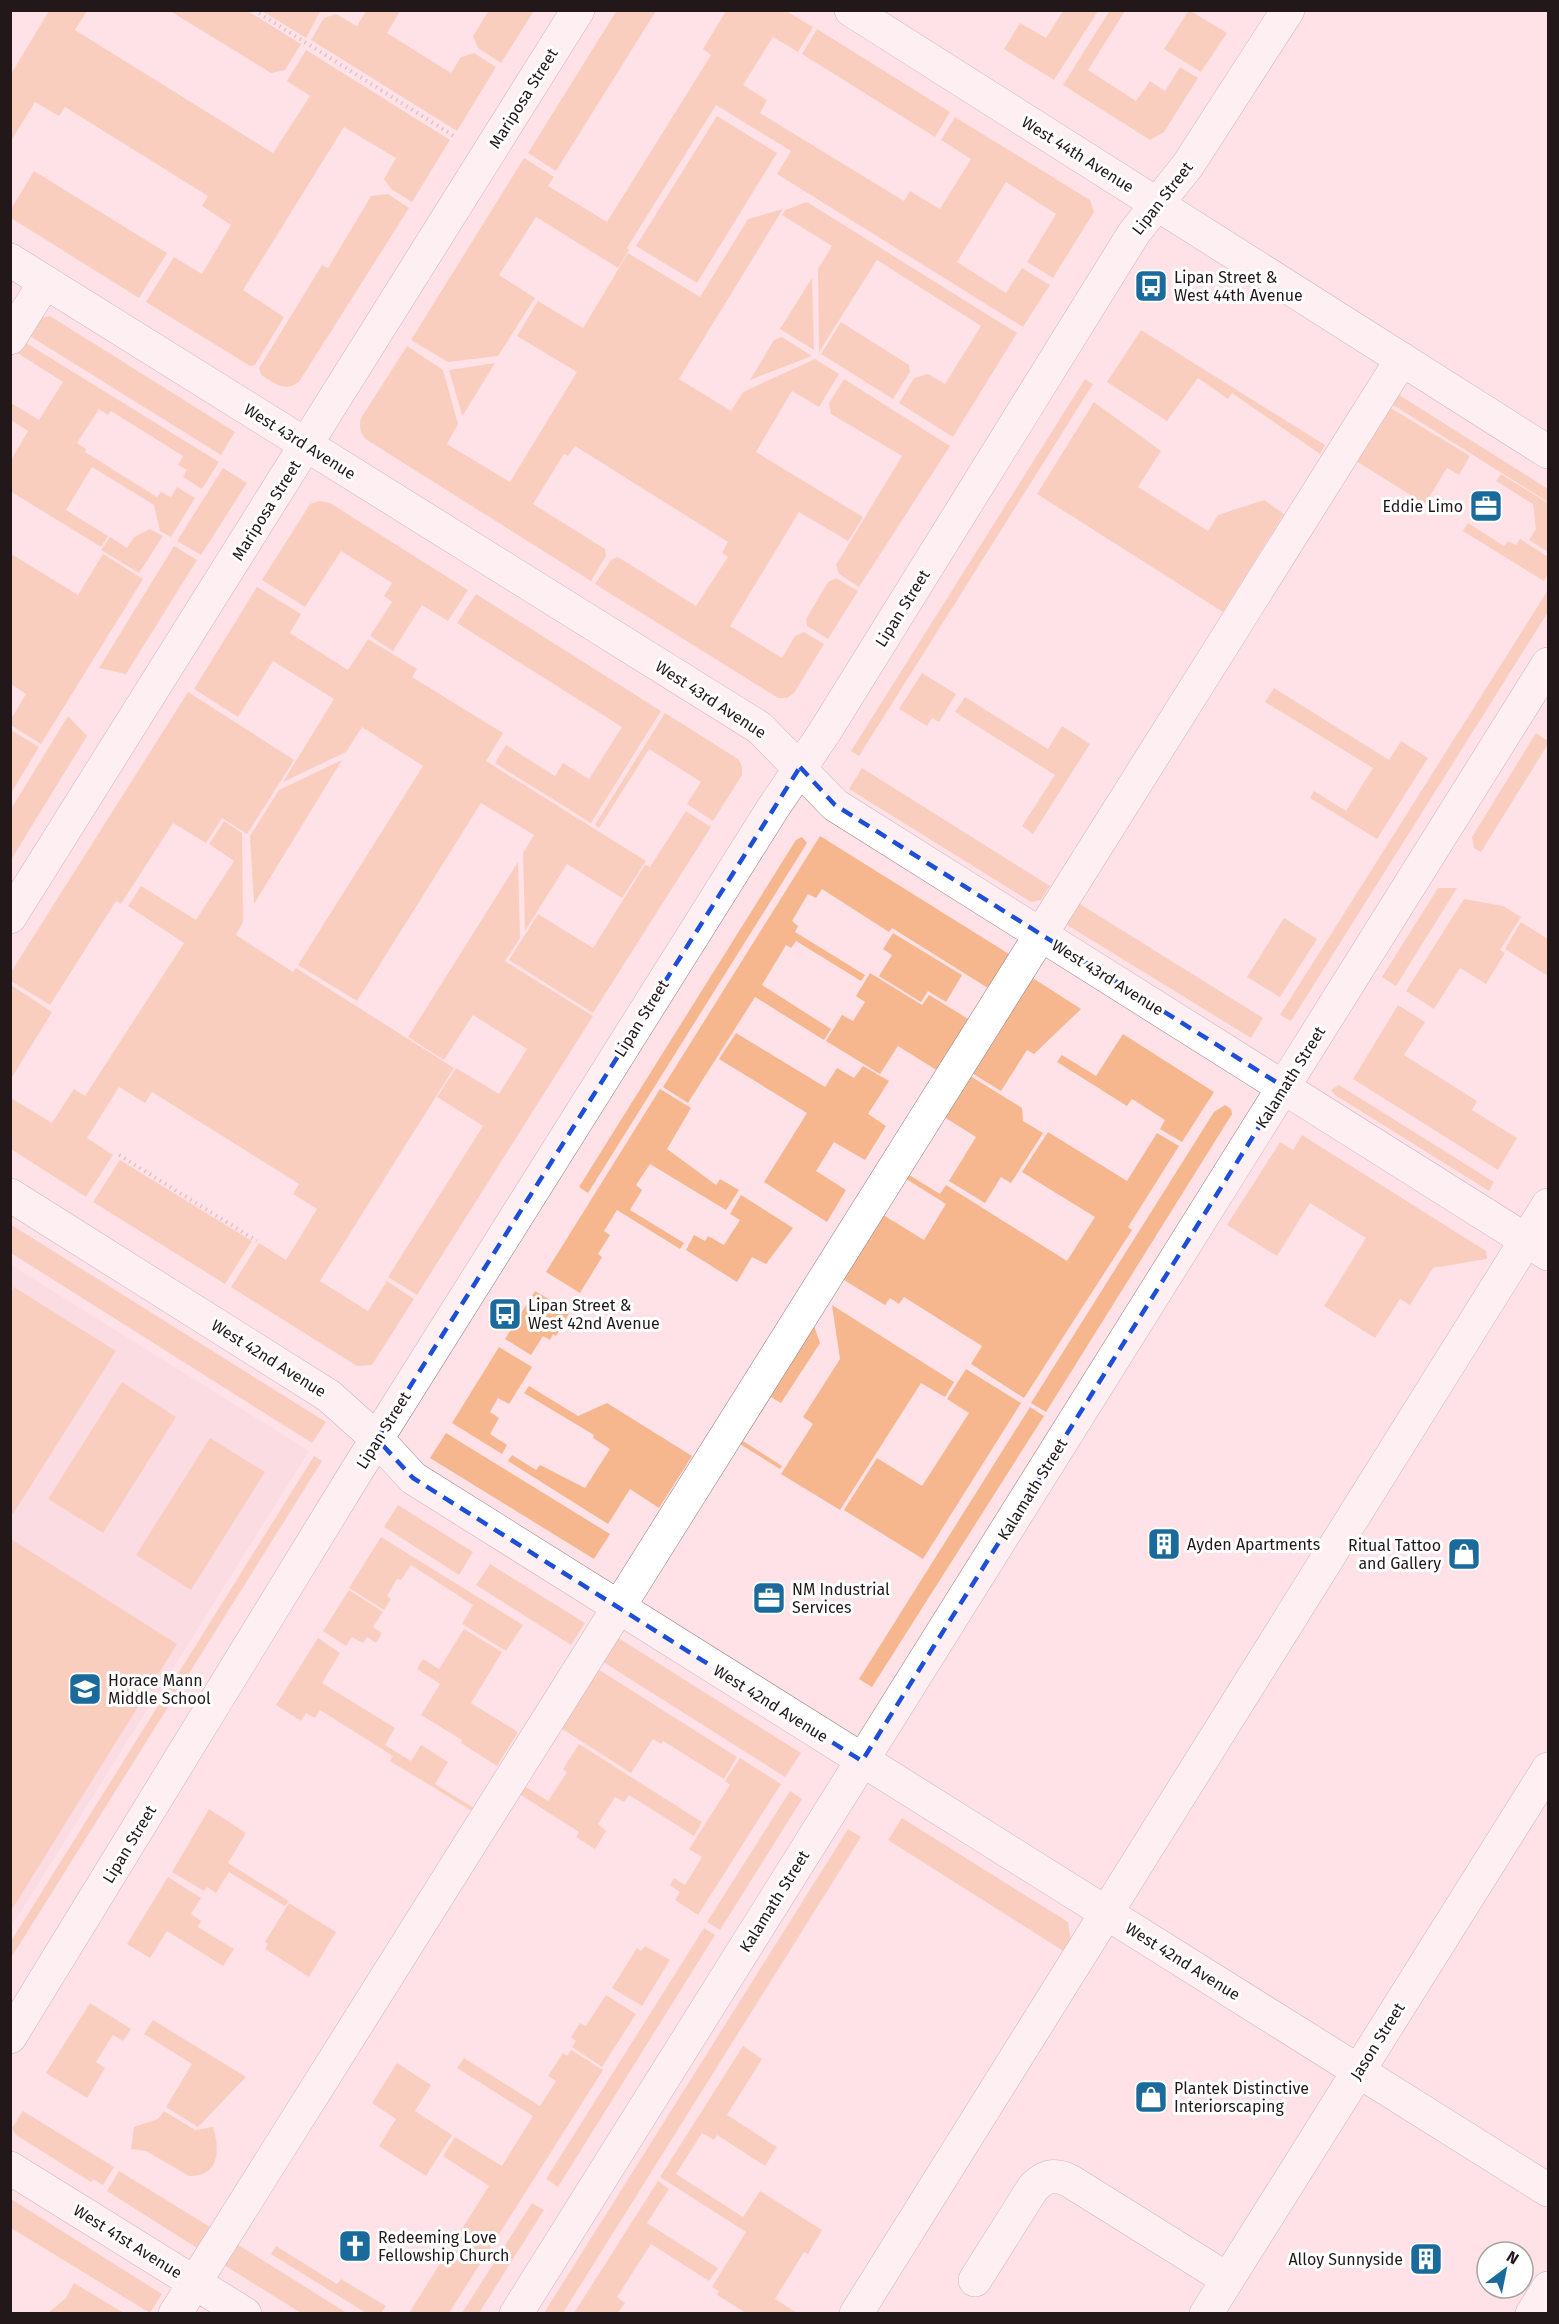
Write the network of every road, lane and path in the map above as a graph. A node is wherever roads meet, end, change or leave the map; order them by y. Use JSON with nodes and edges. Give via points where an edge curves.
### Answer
{"nodes":[{"id":1,"x":254,"y":10,"type":"edge"},
{"id":2,"x":578,"y":10,"type":"edge"},
{"id":3,"x":851,"y":10,"type":"edge"},
{"id":4,"x":1288,"y":10,"type":"edge"},
{"id":5,"x":458,"y":138,"type":"dead end"},
{"id":6,"x":1157,"y":203,"type":"junction"},
{"id":7,"x":10,"y":260,"type":"edge"},
{"id":8,"x":45,"y":282,"type":"junction"},
{"id":9,"x":10,"y":338,"type":"edge"},
{"id":10,"x":1402,"y":359,"type":"junction"},
{"id":11,"x":306,"y":445,"type":"junction"},
{"id":12,"x":1548,"y":452,"type":"edge"},
{"id":13,"x":1548,"y":664,"type":"edge"},
{"id":14,"x":800,"y":767,"type":"junction"},
{"id":15,"x":10,"y":918,"type":"edge"},
{"id":16,"x":1040,"y":934,"type":"junction"},
{"id":17,"x":1284,"y":1087,"type":"junction"},
{"id":18,"x":119,"y":1155,"type":"dead end"},
{"id":19,"x":10,"y":1195,"type":"edge"},
{"id":20,"x":1548,"y":1205,"type":"edge"},
{"id":21,"x":256,"y":1241,"type":"dead end"},
{"id":22,"x":1537,"y":1247,"type":"edge"},
{"id":23,"x":377,"y":1440,"type":"junction"},
{"id":24,"x":618,"y":1607,"type":"junction"},
{"id":25,"x":862,"y":1761,"type":"junction"},
{"id":26,"x":1548,"y":1769,"type":"edge"},
{"id":27,"x":1106,"y":1913,"type":"junction"},
{"id":28,"x":10,"y":2037,"type":"edge"},
{"id":29,"x":1358,"y":2071,"type":"junction"},
{"id":30,"x":10,"y":2168,"type":"edge"},
{"id":31,"x":1548,"y":2190,"type":"edge"},
{"id":32,"x":1227,"y":2279,"type":"junction"},
{"id":33,"x":975,"y":2280,"type":"dead end"},
{"id":34,"x":195,"y":2282,"type":"junction"},
{"id":35,"x":1548,"y":2288,"type":"edge"},
{"id":36,"x":176,"y":2313,"type":"edge"},
{"id":37,"x":245,"y":2313,"type":"edge"},
{"id":38,"x":516,"y":2313,"type":"edge"},
{"id":39,"x":856,"y":2313,"type":"edge"},
{"id":40,"x":1206,"y":2313,"type":"edge"},
{"id":41,"x":1532,"y":2313,"type":"edge"}],
"edges":[{"from":1,"to":5,"type":"path"},
{"from":2,"to":11,"type":"street","name":"Mariposa Street"},
{"from":3,"to":6,"type":"street","name":"West 44th Avenue"},
{"from":4,"to":6,"type":"street","name":"Lipan Street","via":[[1188,165]]},
{"from":6,"to":10,"type":"street","name":"West 44th Avenue"},
{"from":6,"to":14,"type":"street","name":"Lipan Street","via":[[1134,232]]},
{"from":7,"to":8,"type":"street","name":"West 43rd Avenue"},
{"from":8,"to":9,"type":"street"},
{"from":8,"to":11,"type":"street","name":"West 43rd Avenue"},
{"from":10,"to":12,"type":"street","name":"West 44th Avenue"},
{"from":10,"to":16,"type":"street"},
{"from":11,"to":14,"type":"street","name":"West 43rd Avenue","via":[[760,728]]},
{"from":11,"to":15,"type":"street","name":"Mariposa Street"},
{"from":13,"to":17,"type":"street","name":"Kalamath Street"},
{"from":14,"to":16,"type":"street","name":"West 43rd Avenue","via":[[835,805]]},
{"from":14,"to":23,"type":"street","name":"Lipan Street"},
{"from":16,"to":17,"type":"street","name":"West 43rd Avenue"},
{"from":16,"to":24,"type":"street"},
{"from":17,"to":22,"type":"street","name":"West 43rd Avenue"},
{"from":17,"to":25,"type":"street","name":"Kalamath Street"},
{"from":18,"to":21,"type":"path"},
{"from":19,"to":23,"type":"street","name":"West 42nd Avenue","via":[[329,1396]]},
{"from":20,"to":22,"type":"street"},
{"from":22,"to":27,"type":"street"},
{"from":23,"to":24,"type":"street","name":"West 42nd Avenue","via":[[413,1478]]},
{"from":23,"to":28,"type":"street","name":"Lipan Street"},
{"from":24,"to":25,"type":"street","name":"West 42nd Avenue"},
{"from":24,"to":34,"type":"street"},
{"from":25,"to":27,"type":"street","name":"West 42nd Avenue"},
{"from":25,"to":38,"type":"street","name":"Kalamath Street"},
{"from":26,"to":29,"type":"street","name":"Jason Street"},
{"from":27,"to":29,"type":"street","name":"West 42nd Avenue"},
{"from":27,"to":39,"type":"street"},
{"from":29,"to":31,"type":"street","name":"West 42nd Avenue"},
{"from":29,"to":32,"type":"street","name":"Jason Street"},
{"from":30,"to":34,"type":"street","name":"West 41st Avenue"},
{"from":32,"to":33,"type":"street","via":[[1070,2181],[1055,2176],[1046,2177],[1033,2188]]},
{"from":32,"to":40,"type":"street","name":"Jason Street"},
{"from":34,"to":36,"type":"street"},
{"from":34,"to":37,"type":"street","name":"West 41st Avenue"},
{"from":35,"to":41,"type":"street"}]}
